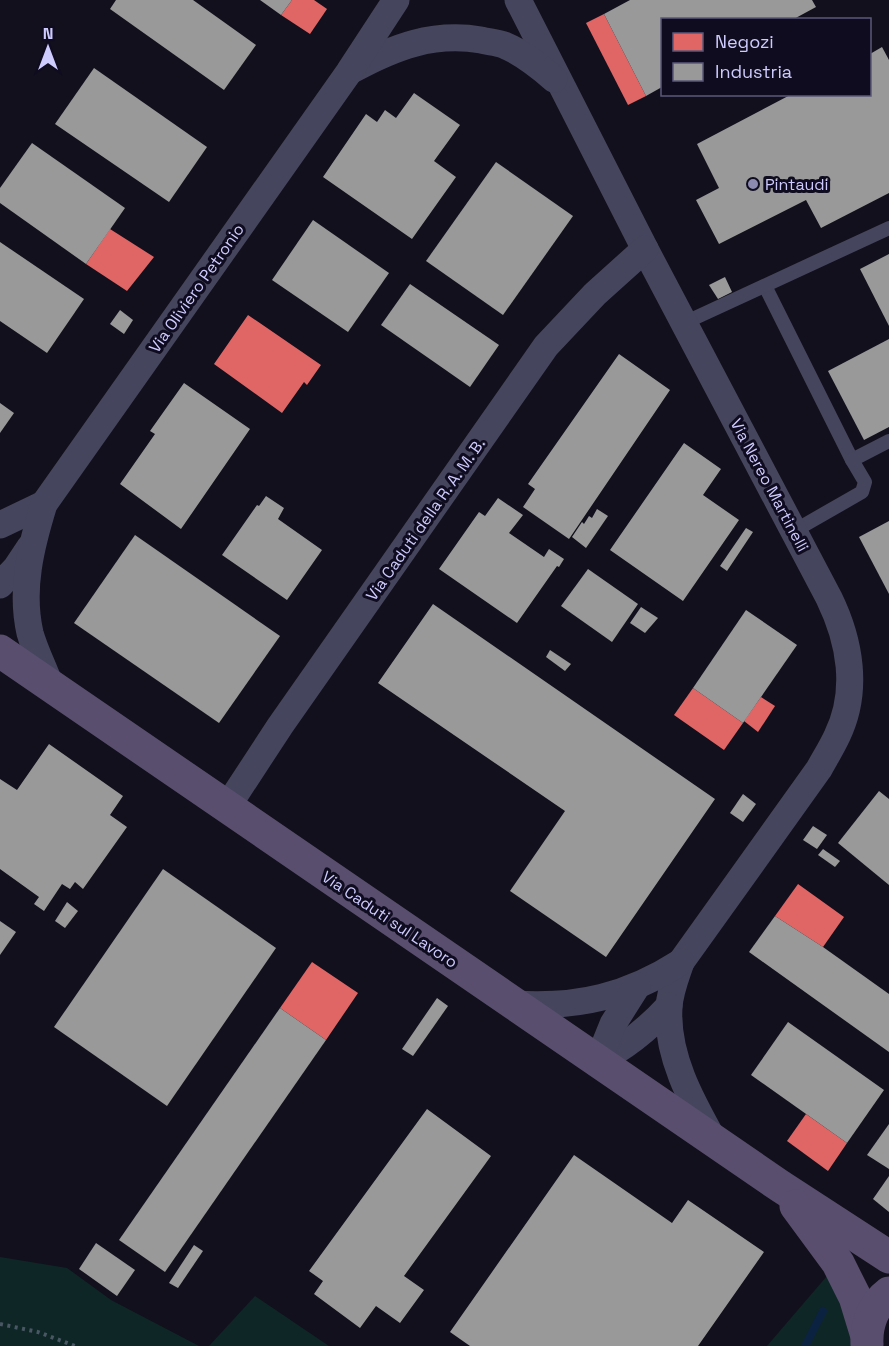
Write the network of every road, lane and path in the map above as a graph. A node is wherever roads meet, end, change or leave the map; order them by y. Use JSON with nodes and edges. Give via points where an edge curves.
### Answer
{"nodes":[{"id":1,"x":396,"y":0,"type":"edge"},
{"id":2,"x":518,"y":0,"type":"edge"},
{"id":3,"x":349,"y":72,"type":"junction"},
{"id":4,"x":563,"y":87,"type":"junction"},
{"id":5,"x":889,"y":228,"type":"edge"},
{"id":6,"x":645,"y":249,"type":"junction"},
{"id":7,"x":765,"y":286,"type":"junction"},
{"id":8,"x":684,"y":323,"type":"junction"},
{"id":9,"x":889,"y":441,"type":"edge"},
{"id":10,"x":852,"y":460,"type":"junction"},
{"id":11,"x":44,"y":504,"type":"junction"},
{"id":12,"x":0,"y":525,"type":"edge"},
{"id":13,"x":794,"y":531,"type":"junction"},
{"id":14,"x":30,"y":547,"type":"junction"},
{"id":15,"x":0,"y":585,"type":"edge"},
{"id":16,"x":0,"y":651,"type":"edge"},
{"id":17,"x":50,"y":686,"type":"junction"},
{"id":18,"x":227,"y":807,"type":"junction"},
{"id":19,"x":681,"y":962,"type":"junction"},
{"id":20,"x":637,"y":986,"type":"junction"},
{"id":21,"x":515,"y":1004,"type":"junction"},
{"id":22,"x":669,"y":1006,"type":"junction"},
{"id":23,"x":598,"y":1061,"type":"junction"},
{"id":24,"x":714,"y":1141,"type":"junction"},
{"id":25,"x":780,"y":1186,"type":"junction"},
{"id":26,"x":889,"y":1257,"type":"edge"},
{"id":27,"x":889,"y":1293,"type":"edge"},
{"id":28,"x":0,"y":1324,"type":"edge"},
{"id":29,"x":866,"y":1340,"type":"edge"},
{"id":30,"x":75,"y":1346,"type":"edge"}],
"edges":[{"from":1,"to":3,"type":"street","name":"Via Oliviero Petronio"},
{"from":2,"to":4,"type":"street","name":"Via Nereo Martinelli"},
{"from":3,"to":4,"type":"street","name":"Via Oliviero Petronio","via":[[414,42],[461,37],[502,44],[534,61]]},
{"from":3,"to":11,"type":"street","name":"Via Oliviero Petronio"},
{"from":4,"to":6,"type":"street","name":"Via Nereo Martinelli"},
{"from":5,"to":7,"type":"lane"},
{"from":6,"to":8,"type":"street","name":"Via Nereo Martinelli"},
{"from":6,"to":18,"type":"street","name":"Via Caduti della R. A. M. B.","via":[[546,346]]},
{"from":7,"to":8,"type":"lane"},
{"from":7,"to":10,"type":"lane"},
{"from":8,"to":13,"type":"street","name":"Via Nereo Martinelli"},
{"from":9,"to":10,"type":"lane"},
{"from":10,"to":13,"type":"lane","via":[[865,482],[862,492]]},
{"from":11,"to":12,"type":"street","name":"Via Oliviero Petronio"},
{"from":11,"to":14,"type":"street","name":"Via Oliviero Petronio"},
{"from":13,"to":19,"type":"street","name":"Via Nereo Martinelli","via":[[841,623],[850,668],[846,708],[838,735],[819,769]]},
{"from":14,"to":15,"type":"street","name":"Via Oliviero Petronio"},
{"from":14,"to":17,"type":"street","name":"Via Oliviero Petronio","via":[[26,590],[30,633]]},
{"from":16,"to":17,"type":"main road","name":"Via Caduti sul Lavoro"},
{"from":17,"to":18,"type":"main road","name":"Via Caduti sul Lavoro"},
{"from":18,"to":21,"type":"main road","name":"Via Caduti sul Lavoro"},
{"from":19,"to":20,"type":"street","name":"Via Nereo Martinelli"},
{"from":19,"to":22,"type":"street","name":"Via Nereo Martinelli"},
{"from":20,"to":21,"type":"street","name":"Via Nereo Martinelli","via":[[579,1003]]},
{"from":20,"to":23,"type":"street","via":[[613,1024]]},
{"from":21,"to":23,"type":"main road","name":"Via Caduti sul Lavoro"},
{"from":22,"to":23,"type":"street","via":[[635,1039]]},
{"from":22,"to":24,"type":"street","name":"Via Nereo Martinelli","via":[[678,1067]]},
{"from":23,"to":24,"type":"main road","name":"Via Caduti sul Lavoro"},
{"from":24,"to":25,"type":"main road","name":"Via Caduti sul Lavoro"},
{"from":25,"to":26,"type":"main road","name":"Via Caduti sul Lavoro"},
{"from":25,"to":29,"type":"main road","name":"Via Caduti sul Lavoro","via":[[838,1263],[855,1297]]},
{"from":27,"to":29,"type":"main road","via":[[872,1313]]},
{"from":28,"to":30,"type":"path","via":[[38,1332]]}]}
